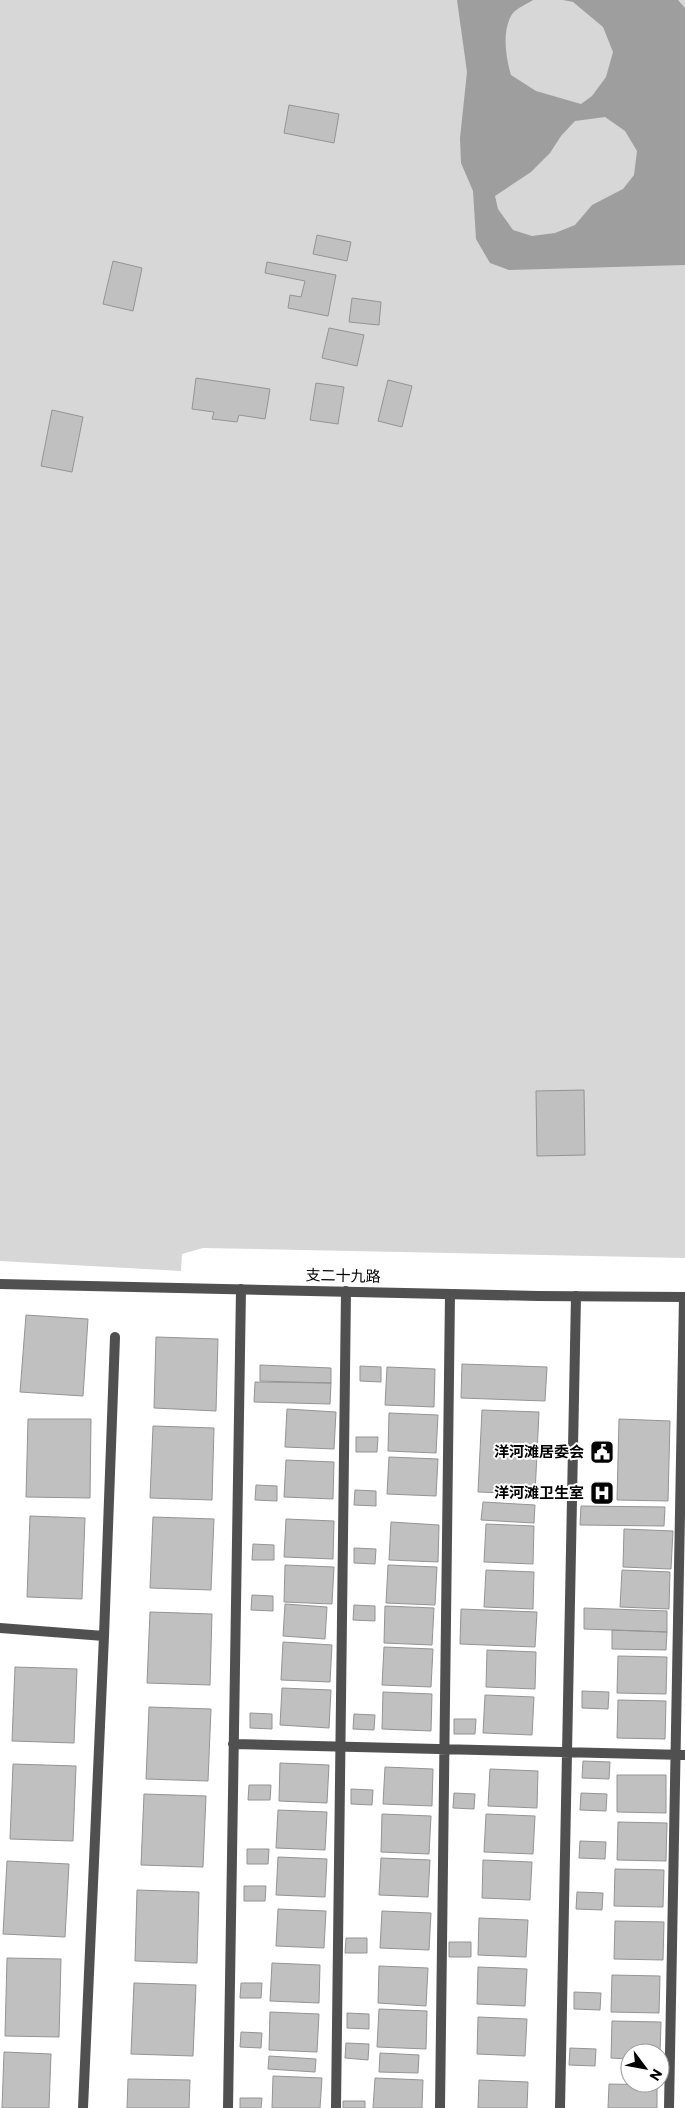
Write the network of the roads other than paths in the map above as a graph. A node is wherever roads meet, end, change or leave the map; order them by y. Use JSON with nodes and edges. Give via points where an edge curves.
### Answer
{"nodes":[{"id":1,"x":0,"y":1284,"type":"edge"},
{"id":2,"x":241,"y":1289,"type":"junction"},
{"id":3,"x":346,"y":1291,"type":"junction"},
{"id":4,"x":450,"y":1294,"type":"junction"},
{"id":5,"x":576,"y":1296,"type":"junction"},
{"id":6,"x":685,"y":1297,"type":"edge"},
{"id":7,"x":115,"y":1337,"type":"dead end"},
{"id":8,"x":0,"y":1628,"type":"edge"},
{"id":9,"x":104,"y":1636,"type":"junction"},
{"id":10,"x":234,"y":1744,"type":"junction"},
{"id":11,"x":340,"y":1746,"type":"junction"},
{"id":12,"x":444,"y":1749,"type":"junction"},
{"id":13,"x":567,"y":1752,"type":"junction"},
{"id":14,"x":681,"y":1755,"type":"edge"},
{"id":15,"x":83,"y":2108,"type":"edge"},
{"id":16,"x":228,"y":2108,"type":"edge"},
{"id":17,"x":336,"y":2108,"type":"edge"},
{"id":18,"x":440,"y":2108,"type":"edge"},
{"id":19,"x":560,"y":2108,"type":"edge"},
{"id":20,"x":669,"y":2108,"type":"edge"}],
"edges":[{"from":1,"to":2,"type":"street","name":"支二十九路"},
{"from":2,"to":3,"type":"street","name":"支二十九路"},
{"from":2,"to":10,"type":"street"},
{"from":3,"to":4,"type":"street","name":"支二十九路"},
{"from":3,"to":11,"type":"street"},
{"from":4,"to":5,"type":"street","name":"支二十九路"},
{"from":4,"to":12,"type":"street"},
{"from":5,"to":6,"type":"street","name":"支二十九路"},
{"from":5,"to":13,"type":"street"},
{"from":6,"to":14,"type":"street"},
{"from":7,"to":9,"type":"street"},
{"from":8,"to":9,"type":"street"},
{"from":9,"to":15,"type":"street"},
{"from":10,"to":11,"type":"street"},
{"from":10,"to":16,"type":"street"},
{"from":11,"to":12,"type":"street"},
{"from":11,"to":17,"type":"street"},
{"from":12,"to":13,"type":"street"},
{"from":12,"to":18,"type":"street"},
{"from":13,"to":14,"type":"street"},
{"from":13,"to":19,"type":"street"},
{"from":14,"to":20,"type":"street"}]}
